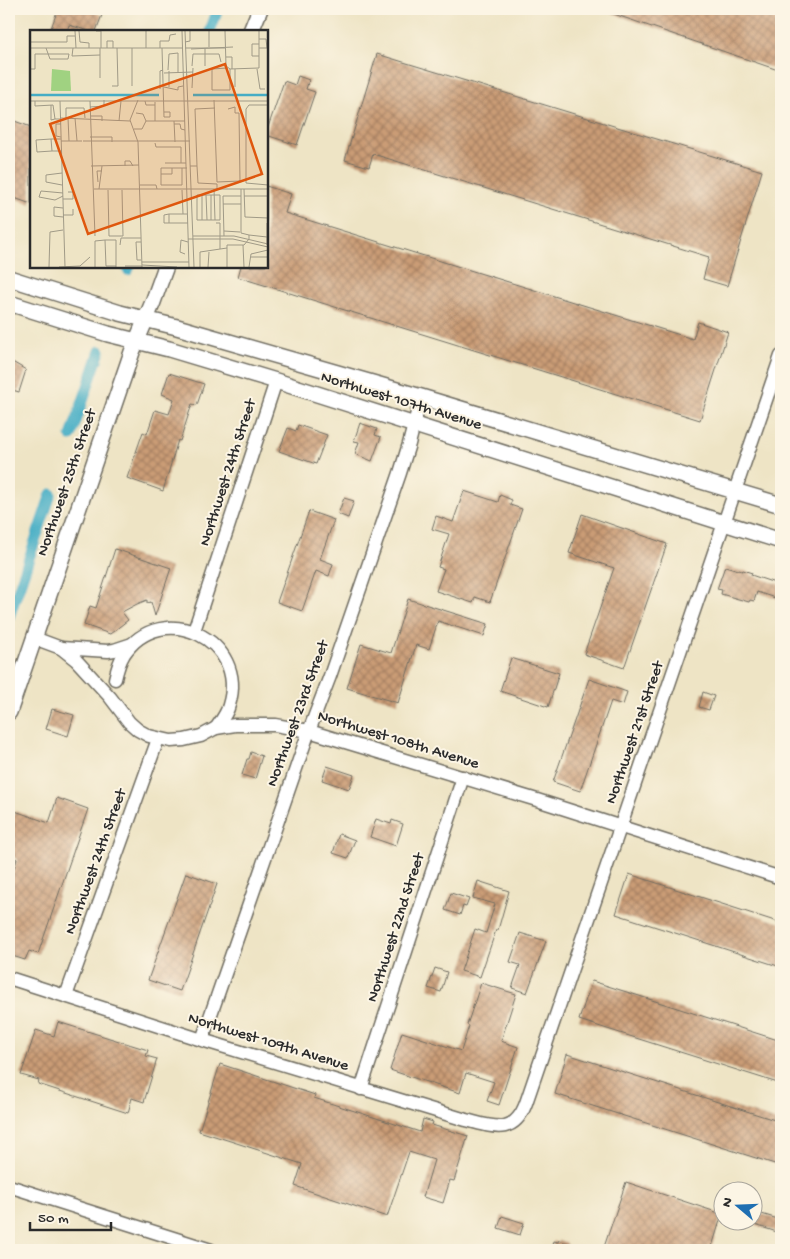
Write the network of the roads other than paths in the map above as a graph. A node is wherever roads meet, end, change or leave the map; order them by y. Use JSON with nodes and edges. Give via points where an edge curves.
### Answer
{"nodes":[{"id":1,"x":260,"y":9,"type":"edge"},
{"id":2,"x":251,"y":30,"type":"edge"},
{"id":3,"x":165,"y":268,"type":"edge"},
{"id":4,"x":9,"y":278,"type":"edge"},
{"id":5,"x":9,"y":303,"type":"edge"},
{"id":6,"x":146,"y":320,"type":"junction"},
{"id":7,"x":137,"y":340,"type":"junction"},
{"id":8,"x":781,"y":356,"type":"edge"},
{"id":9,"x":276,"y":381,"type":"junction"},
{"id":10,"x":421,"y":397,"type":"junction"},
{"id":11,"x":414,"y":425,"type":"junction"},
{"id":12,"x":735,"y":491,"type":"junction"},
{"id":13,"x":781,"y":505,"type":"edge"},
{"id":14,"x":725,"y":523,"type":"junction"},
{"id":15,"x":781,"y":540,"type":"edge"},
{"id":16,"x":194,"y":631,"type":"junction"},
{"id":17,"x":34,"y":638,"type":"junction"},
{"id":18,"x":132,"y":644,"type":"junction"},
{"id":19,"x":61,"y":648,"type":"junction"},
{"id":20,"x":115,"y":679,"type":"dead end"},
{"id":21,"x":9,"y":712,"type":"edge"},
{"id":22,"x":216,"y":728,"type":"junction"},
{"id":23,"x":309,"y":731,"type":"junction"},
{"id":24,"x":158,"y":739,"type":"junction"},
{"id":25,"x":463,"y":778,"type":"junction"},
{"id":26,"x":620,"y":827,"type":"junction"},
{"id":27,"x":781,"y":878,"type":"edge"},
{"id":28,"x":9,"y":978,"type":"edge"},
{"id":29,"x":66,"y":996,"type":"junction"},
{"id":30,"x":202,"y":1040,"type":"junction"},
{"id":31,"x":361,"y":1089,"type":"junction"},
{"id":32,"x":518,"y":1120,"type":"joint"},
{"id":33,"x":9,"y":1186,"type":"edge"},
{"id":34,"x":211,"y":1250,"type":"edge"}],
"edges":[{"from":1,"to":2,"type":"main road"},
{"from":3,"to":6,"type":"main road","name":"Northwest 25th Street"},
{"from":4,"to":6,"type":"main road","name":"Northwest 107th Avenue"},
{"from":5,"to":7,"type":"main road","name":"Northwest 107th Avenue"},
{"from":6,"to":7,"type":"main road","name":"Northwest 25th Street"},
{"from":6,"to":10,"type":"main road","name":"Northwest 107th Avenue"},
{"from":7,"to":9,"type":"main road","name":"Northwest 107th Avenue"},
{"from":7,"to":17,"type":"main road","name":"Northwest 25th Street"},
{"from":8,"to":12,"type":"street","name":"Northwest 21st Street"},
{"from":9,"to":11,"type":"main road","name":"Northwest 107th Avenue"},
{"from":9,"to":16,"type":"street","name":"Northwest 24th Street"},
{"from":10,"to":11,"type":"street","name":"Northwest 23rd Street"},
{"from":10,"to":12,"type":"main road","name":"Northwest 107th Avenue"},
{"from":11,"to":14,"type":"main road","name":"Northwest 107th Avenue"},
{"from":11,"to":23,"type":"street","name":"Northwest 23rd Street"},
{"from":12,"to":13,"type":"main road","name":"Northwest 107th Avenue"},
{"from":12,"to":14,"type":"street","name":"Northwest 21st Street"},
{"from":14,"to":15,"type":"main road","name":"Northwest 107th Avenue"},
{"from":14,"to":26,"type":"street","name":"Northwest 21st Street"},
{"from":16,"to":18,"type":"street","via":[[161,629]]},
{"from":16,"to":22,"type":"street","via":[[215,645],[229,667],[232,680],[229,706]]},
{"from":17,"to":19,"type":"street","name":"Northwest 108th Avenue"},
{"from":17,"to":21,"type":"main road","name":"Northwest 25th Street"},
{"from":18,"to":19,"type":"street","via":[[108,651]]},
{"from":18,"to":20,"type":"street","via":[[118,666]]},
{"from":19,"to":24,"type":"street","name":"Northwest 108th Avenue","via":[[90,674],[138,730]]},
{"from":22,"to":23,"type":"street","name":"Northwest 108th Avenue","via":[[252,724]]},
{"from":22,"to":24,"type":"street","name":"Northwest 108th Avenue","via":[[184,740]]},
{"from":23,"to":25,"type":"street","name":"Northwest 108th Avenue"},
{"from":23,"to":30,"type":"street","name":"Northwest 23rd Street"},
{"from":24,"to":29,"type":"street","name":"Northwest 24th Street"},
{"from":25,"to":26,"type":"street","name":"Northwest 108th Avenue"},
{"from":25,"to":31,"type":"street","name":"Northwest 22nd Street"},
{"from":26,"to":27,"type":"street","name":"Northwest 108th Avenue"},
{"from":26,"to":32,"type":"street","name":"Northwest 21st Street"},
{"from":28,"to":29,"type":"street","name":"Northwest 109th Avenue"},
{"from":29,"to":30,"type":"street","name":"Northwest 109th Avenue"},
{"from":30,"to":31,"type":"street","name":"Northwest 109th Avenue"},
{"from":31,"to":32,"type":"street","name":"Northwest 109th Avenue","via":[[489,1126],[506,1126]]},
{"from":33,"to":34,"type":"street"}]}
